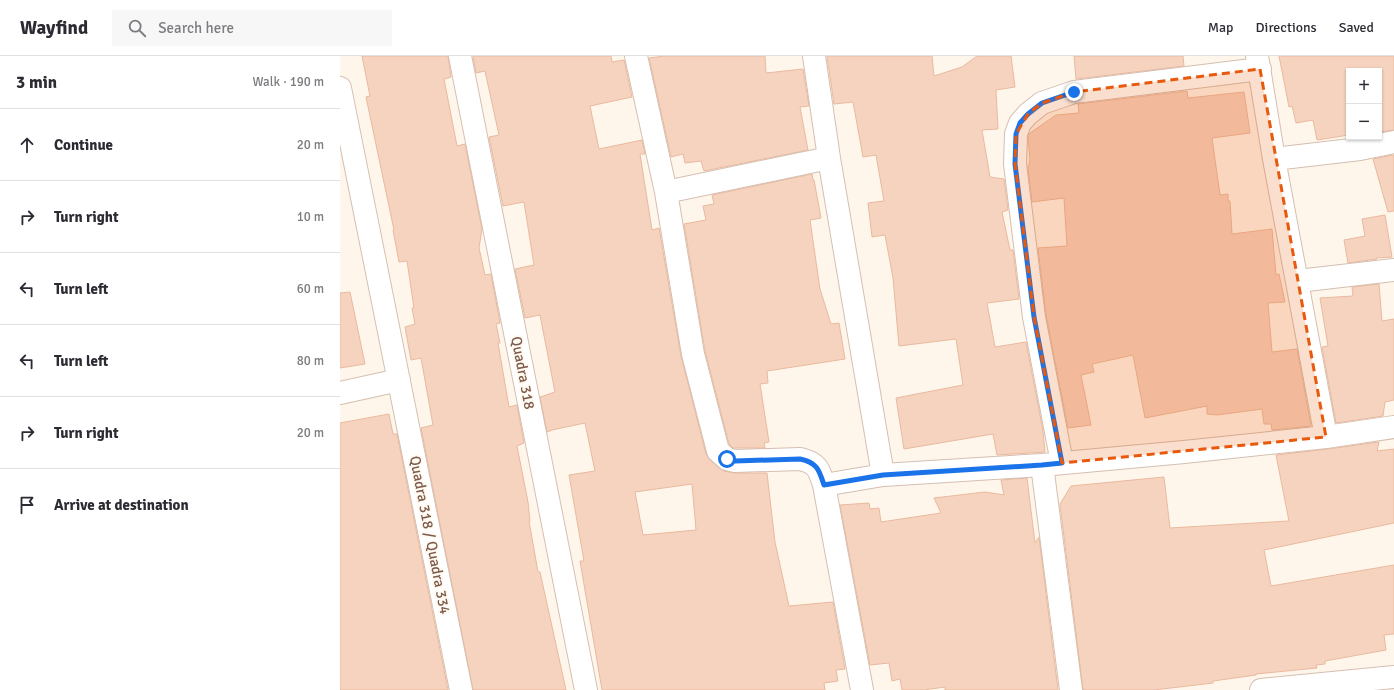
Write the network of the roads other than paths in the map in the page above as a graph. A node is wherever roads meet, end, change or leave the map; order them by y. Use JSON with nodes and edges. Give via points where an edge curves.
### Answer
{"nodes":[{"id":1,"x":460,"y":56,"type":"edge"},
{"id":2,"x":636,"y":56,"type":"edge"},
{"id":3,"x":814,"y":56,"type":"edge"},
{"id":4,"x":1258,"y":62,"type":"edge"},
{"id":5,"x":340,"y":88,"type":"edge"},
{"id":6,"x":1394,"y":142,"type":"edge"},
{"id":7,"x":829,"y":158,"type":"junction"},
{"id":8,"x":1274,"y":159,"type":"junction"},
{"id":9,"x":666,"y":192,"type":"junction"},
{"id":10,"x":1394,"y":270,"type":"edge"},
{"id":11,"x":1298,"y":281,"type":"junction"},
{"id":12,"x":399,"y":380,"type":"junction"},
{"id":13,"x":340,"y":393,"type":"edge"},
{"id":14,"x":1394,"y":427,"type":"edge"},
{"id":15,"x":1326,"y":436,"type":"junction"},
{"id":16,"x":1052,"y":464,"type":"junction"},
{"id":17,"x":883,"y":475,"type":"junction"},
{"id":18,"x":824,"y":485,"type":"junction"},
{"id":19,"x":1394,"y":677,"type":"edge"},
{"id":20,"x":461,"y":690,"type":"edge"},
{"id":21,"x":586,"y":690,"type":"edge"},
{"id":22,"x":862,"y":690,"type":"edge"},
{"id":23,"x":1071,"y":690,"type":"edge"},
{"id":24,"x":1261,"y":690,"type":"edge"}],
"edges":[{"from":1,"to":21,"type":"street","name":"Quadra 318"},
{"from":2,"to":9,"type":"street"},
{"from":3,"to":7,"type":"street"},
{"from":4,"to":8,"type":"street"},
{"from":4,"to":16,"type":"street","via":[[1074,92],[1042,103],[1020,123],[1016,134],[1015,164]]},
{"from":5,"to":12,"type":"street","name":"Quadra 318 / Quadra 334"},
{"from":6,"to":8,"type":"street","via":[[1360,149]]},
{"from":7,"to":9,"type":"street"},
{"from":7,"to":17,"type":"street"},
{"from":8,"to":11,"type":"street"},
{"from":9,"to":18,"type":"street","via":[[693,354],[718,452],[735,461],[810,461],[818,468]]},
{"from":10,"to":11,"type":"street"},
{"from":11,"to":15,"type":"street"},
{"from":12,"to":13,"type":"street"},
{"from":12,"to":20,"type":"street","name":"Quadra 318 / Quadra 334"},
{"from":14,"to":15,"type":"street"},
{"from":15,"to":16,"type":"street"},
{"from":16,"to":17,"type":"street"},
{"from":16,"to":23,"type":"street"},
{"from":17,"to":18,"type":"street"},
{"from":18,"to":22,"type":"street"},
{"from":19,"to":24,"type":"street"}]}
